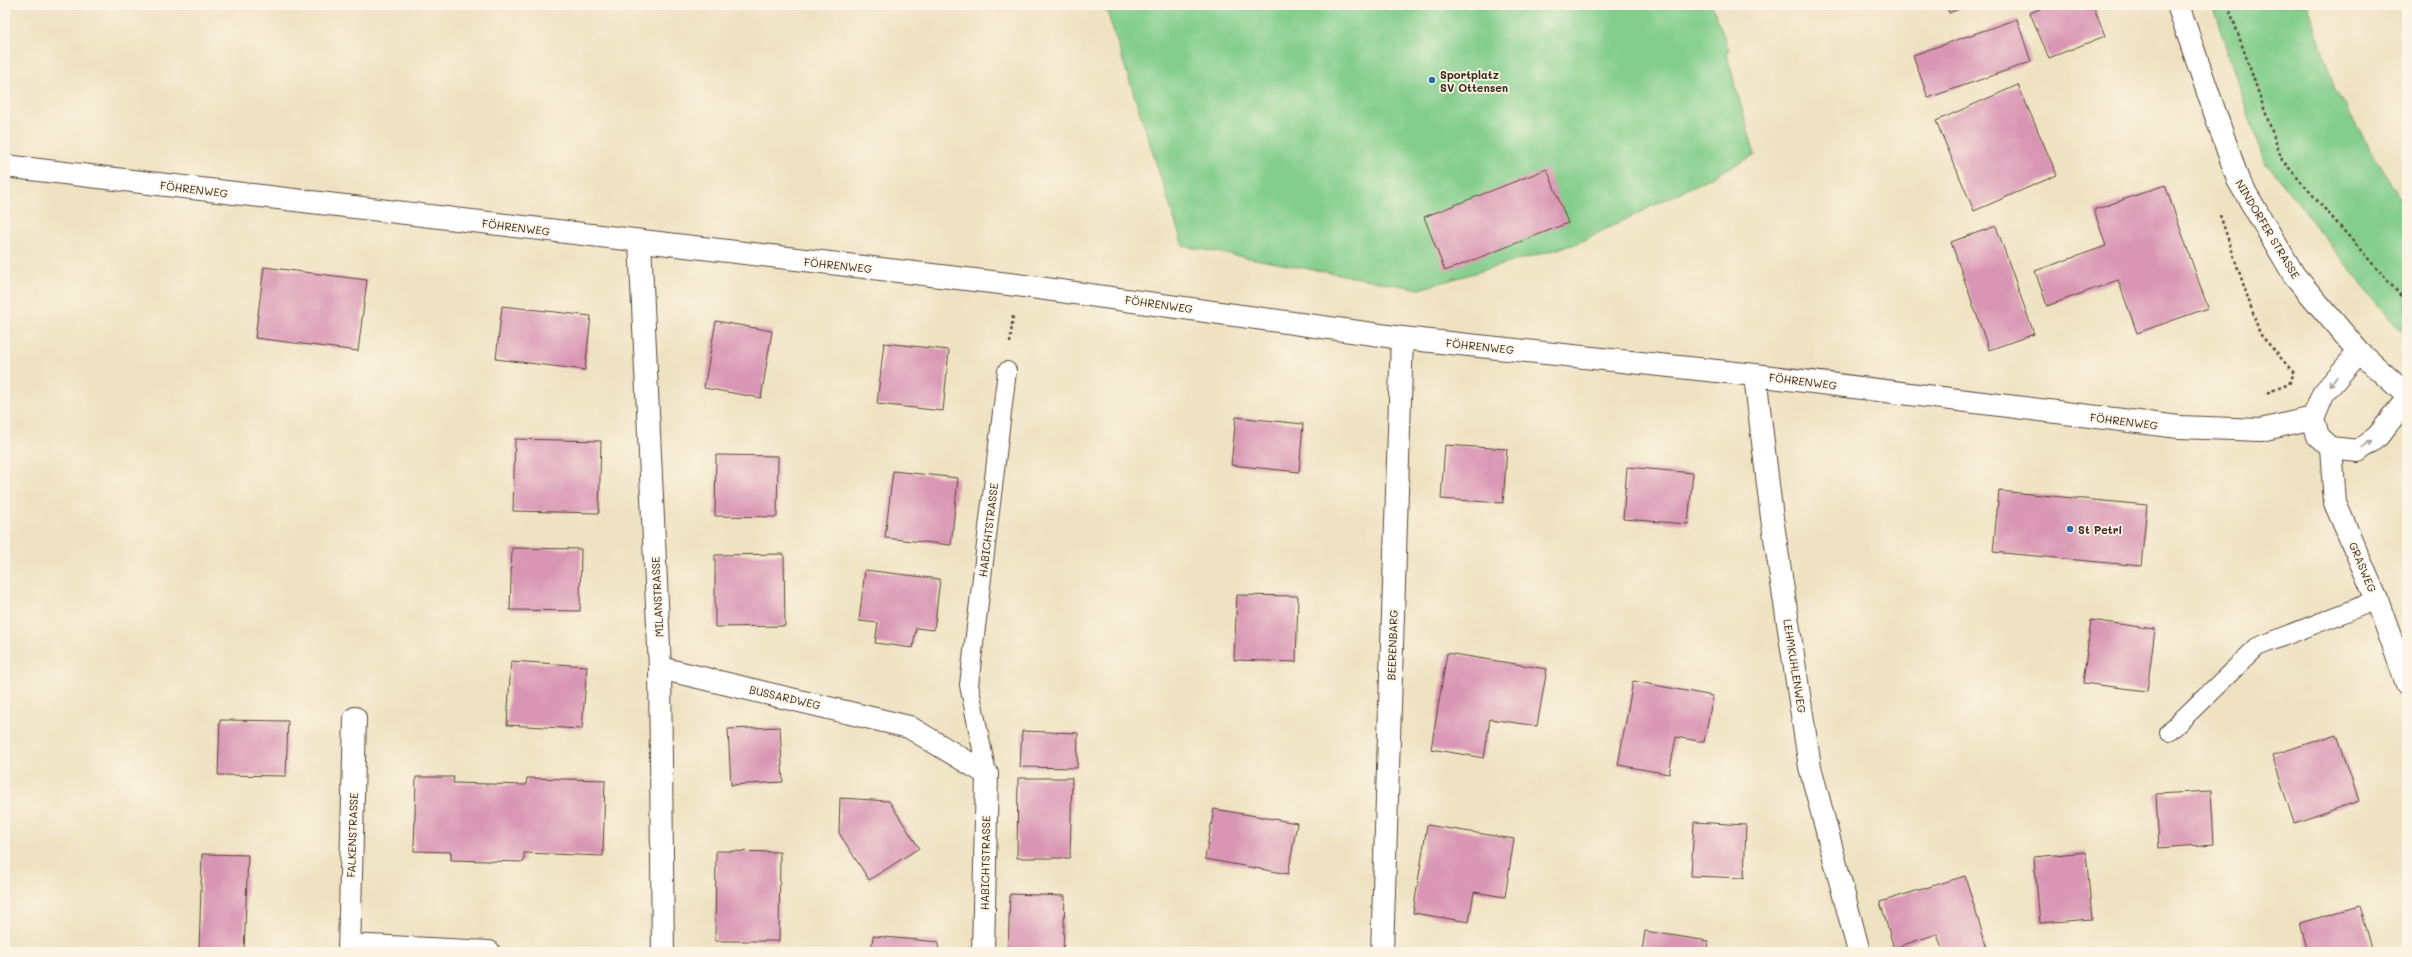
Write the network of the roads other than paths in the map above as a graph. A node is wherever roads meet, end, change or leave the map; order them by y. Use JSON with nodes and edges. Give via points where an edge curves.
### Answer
{"nodes":[{"id":1,"x":2178,"y":5,"type":"edge"},
{"id":2,"x":5,"y":166,"type":"edge"},
{"id":3,"x":640,"y":242,"type":"junction"},
{"id":4,"x":1402,"y":338,"type":"junction"},
{"id":5,"x":2359,"y":352,"type":"junction"},
{"id":6,"x":1007,"y":371,"type":"road end"},
{"id":7,"x":1755,"y":375,"type":"junction"},
{"id":8,"x":2407,"y":395,"type":"edge"},
{"id":9,"x":2407,"y":399,"type":"edge"},
{"id":10,"x":2313,"y":418,"type":"junction"},
{"id":11,"x":2331,"y":448,"type":"junction"},
{"id":12,"x":2377,"y":600,"type":"junction"},
{"id":13,"x":660,"y":668,"type":"junction"},
{"id":14,"x":2407,"y":684,"type":"edge"},
{"id":15,"x":355,"y":718,"type":"dead end"},
{"id":16,"x":2169,"y":732,"type":"dead end"},
{"id":17,"x":987,"y":774,"type":"junction"},
{"id":18,"x":349,"y":948,"type":"edge"},
{"id":19,"x":489,"y":952,"type":"edge"},
{"id":20,"x":663,"y":952,"type":"edge"},
{"id":21,"x":983,"y":952,"type":"edge"},
{"id":22,"x":1382,"y":952,"type":"edge"},
{"id":23,"x":1860,"y":952,"type":"edge"}],
"edges":[{"from":1,"to":5,"type":"street","name":"NINDORFER STRASSE","via":[[2238,180],[2294,275]]},
{"from":2,"to":3,"type":"street","name":"FÖHRENWEG"},
{"from":3,"to":4,"type":"street","name":"FÖHRENWEG","via":[[1017,285]]},
{"from":3,"to":13,"type":"street","name":"MILANSTRASSE"},
{"from":4,"to":7,"type":"street","name":"FÖHRENWEG"},
{"from":4,"to":22,"type":"street","name":"BEERENBARG"},
{"from":5,"to":8,"type":"street","name":"NINDORFER STRASSE"},
{"from":5,"to":10,"type":"street","one_way":true,"via":[[2323,394]]},
{"from":6,"to":17,"type":"lane","name":"HABICHTSTRASSE","via":[[969,685]]},
{"from":7,"to":10,"type":"street","name":"FÖHRENWEG","via":[[2179,427],[2261,430]]},
{"from":7,"to":23,"type":"street","name":"LEHMKUHLENWEG","via":[[1772,518],[1810,767]]},
{"from":11,"to":9,"type":"street","one_way":true,"via":[[2358,451],[2378,436]]},
{"from":10,"to":11,"type":"street","via":[[2318,436]]},
{"from":11,"to":12,"type":"street","name":"GRASWEG","via":[[2335,503]]},
{"from":12,"to":14,"type":"street","name":"GRASWEG"},
{"from":12,"to":16,"type":"lane","via":[[2257,647]]},
{"from":13,"to":17,"type":"street","name":"BUSSARDWEG","via":[[909,727]]},
{"from":13,"to":20,"type":"street","name":"MILANSTRASSE"},
{"from":15,"to":18,"type":"street","name":"FALKENSTRASSE"},
{"from":17,"to":21,"type":"street","name":"HABICHTSTRASSE"},
{"from":18,"to":19,"type":"street"}]}
